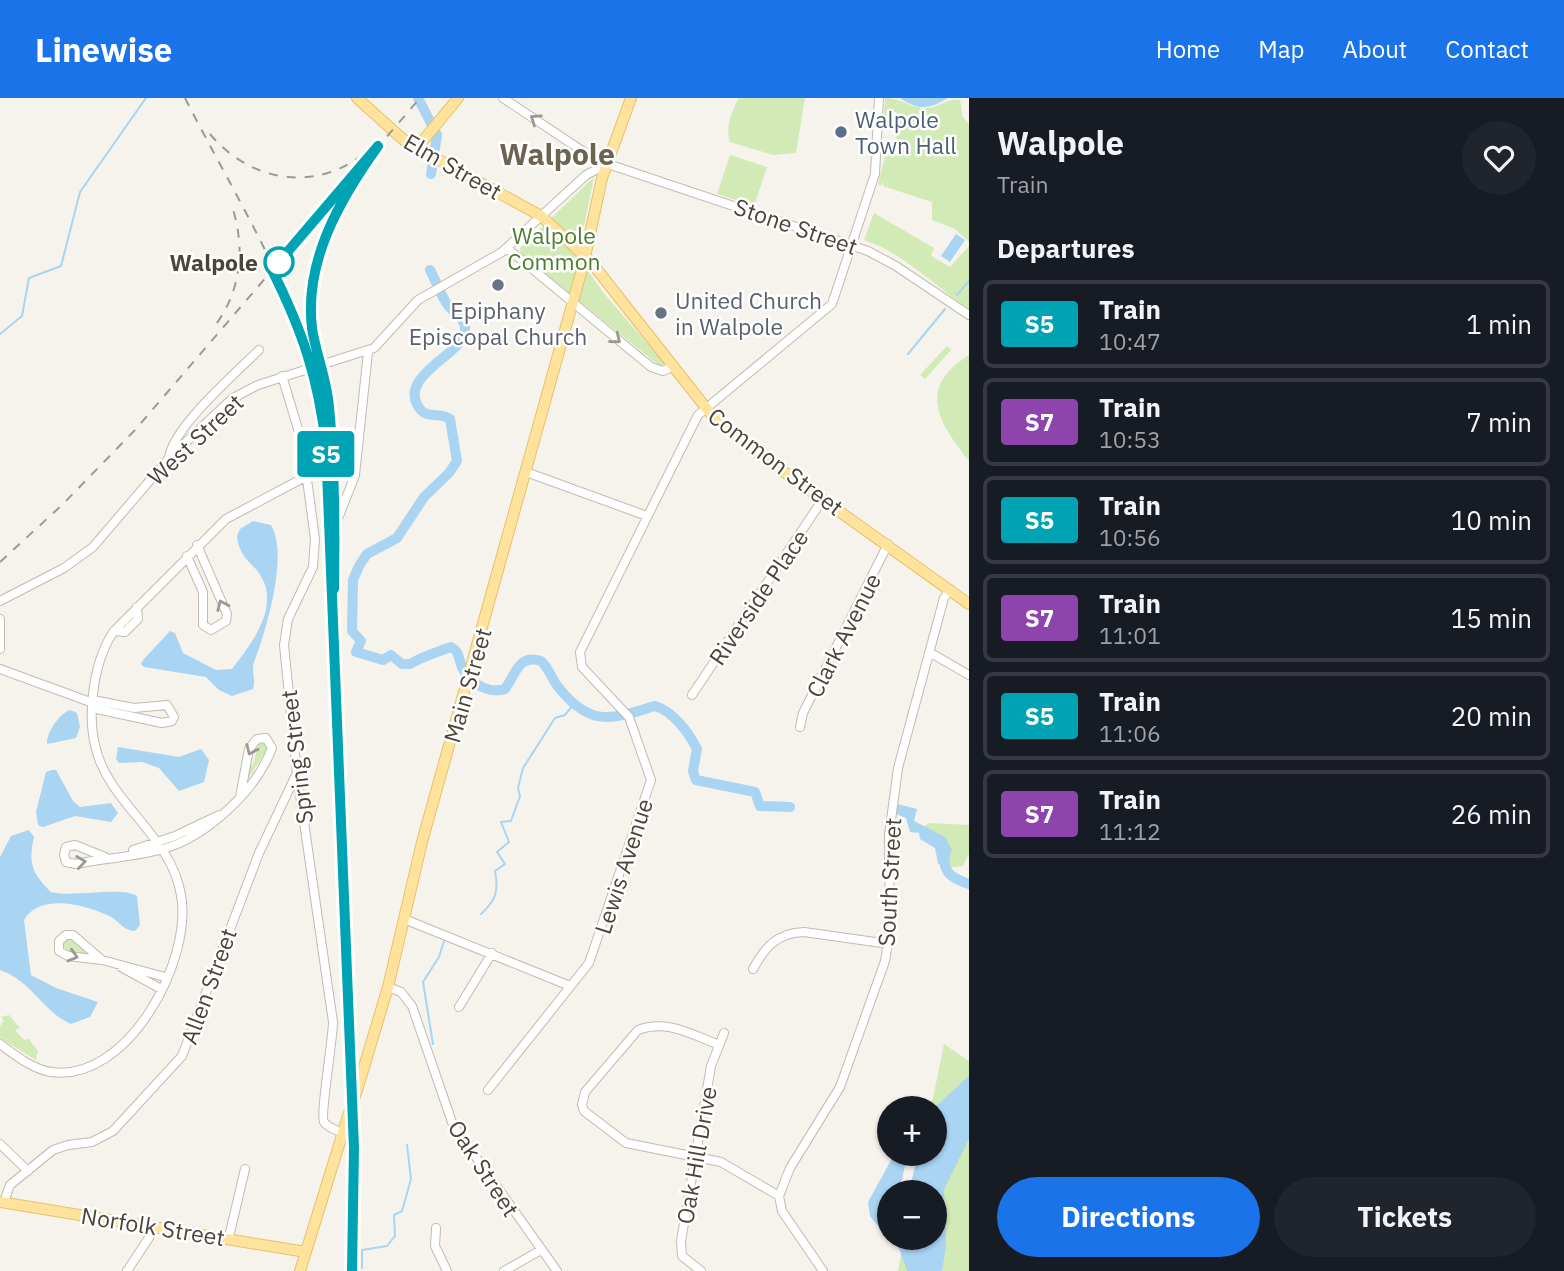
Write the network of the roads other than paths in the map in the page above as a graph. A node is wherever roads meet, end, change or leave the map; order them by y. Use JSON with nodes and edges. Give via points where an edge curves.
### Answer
{"nodes":[{"id":1,"x":357,"y":98,"type":"edge"},
{"id":2,"x":458,"y":98,"type":"edge"},
{"id":3,"x":503,"y":98,"type":"edge"},
{"id":4,"x":631,"y":98,"type":"edge"},
{"id":5,"x":879,"y":98,"type":"edge"},
{"id":6,"x":417,"y":148,"type":"junction"},
{"id":7,"x":609,"y":163,"type":"junction"},
{"id":8,"x":541,"y":216,"type":"junction"},
{"id":9,"x":853,"y":246,"type":"junction"},
{"id":10,"x":508,"y":248,"type":"junction"},
{"id":11,"x":585,"y":256,"type":"junction"},
{"id":12,"x":572,"y":303,"type":"junction"},
{"id":13,"x":969,"y":315,"type":"edge"},
{"id":14,"x":260,"y":350,"type":"dead end"},
{"id":15,"x":368,"y":352,"type":"junction"},
{"id":16,"x":672,"y":367,"type":"junction"},
{"id":17,"x":282,"y":376,"type":"junction"},
{"id":18,"x":705,"y":408,"type":"junction"},
{"id":19,"x":169,"y":458,"type":"junction"},
{"id":20,"x":526,"y":472,"type":"junction"},
{"id":21,"x":307,"y":476,"type":"junction"},
{"id":22,"x":823,"y":499,"type":"junction"},
{"id":23,"x":339,"y":516,"type":"dead end"},
{"id":24,"x":647,"y":516,"type":"junction"},
{"id":25,"x":888,"y":544,"type":"junction"},
{"id":26,"x":197,"y":545,"type":"junction"},
{"id":27,"x":187,"y":556,"type":"junction"},
{"id":28,"x":950,"y":589,"type":"junction"},
{"id":29,"x":0,"y":601,"type":"edge"},
{"id":30,"x":969,"y":604,"type":"edge"},
{"id":31,"x":0,"y":619,"type":"edge"},
{"id":32,"x":0,"y":649,"type":"edge"},
{"id":33,"x":929,"y":652,"type":"junction"},
{"id":34,"x":0,"y":669,"type":"edge"},
{"id":35,"x":969,"y":675,"type":"edge"},
{"id":36,"x":692,"y":695,"type":"dead end"},
{"id":37,"x":93,"y":704,"type":"junction"},
{"id":38,"x":134,"y":711,"type":"dead end"},
{"id":39,"x":800,"y":727,"type":"dead end"},
{"id":40,"x":297,"y":774,"type":"junction"},
{"id":41,"x":240,"y":796,"type":"junction"},
{"id":42,"x":160,"y":846,"type":"junction"},
{"id":43,"x":105,"y":857,"type":"dead end"},
{"id":44,"x":404,"y":919,"type":"junction"},
{"id":45,"x":889,"y":944,"type":"junction"},
{"id":46,"x":492,"y":953,"type":"junction"},
{"id":47,"x":102,"y":960,"type":"junction"},
{"id":48,"x":121,"y":967,"type":"junction"},
{"id":49,"x":753,"y":969,"type":"dead end"},
{"id":50,"x":165,"y":977,"type":"junction"},
{"id":51,"x":388,"y":986,"type":"junction"},
{"id":52,"x":570,"y":986,"type":"junction"},
{"id":53,"x":161,"y":989,"type":"junction"},
{"id":54,"x":459,"y":1007,"type":"dead end"},
{"id":55,"x":724,"y":1033,"type":"dead end"},
{"id":56,"x":0,"y":1044,"type":"edge"},
{"id":57,"x":717,"y":1044,"type":"junction"},
{"id":58,"x":488,"y":1090,"type":"dead end"},
{"id":59,"x":343,"y":1133,"type":"junction"},
{"id":60,"x":0,"y":1144,"type":"edge"},
{"id":61,"x":695,"y":1156,"type":"junction"},
{"id":62,"x":245,"y":1169,"type":"dead end"},
{"id":63,"x":28,"y":1171,"type":"junction"},
{"id":64,"x":779,"y":1196,"type":"junction"},
{"id":65,"x":2,"y":1202,"type":"edge"},
{"id":66,"x":156,"y":1227,"type":"junction"},
{"id":67,"x":436,"y":1228,"type":"dead end"},
{"id":68,"x":229,"y":1237,"type":"junction"},
{"id":69,"x":541,"y":1250,"type":"junction"},
{"id":70,"x":306,"y":1252,"type":"junction"},
{"id":71,"x":127,"y":1271,"type":"edge"},
{"id":72,"x":300,"y":1271,"type":"edge"},
{"id":73,"x":447,"y":1271,"type":"edge"},
{"id":74,"x":505,"y":1271,"type":"edge"},
{"id":75,"x":557,"y":1271,"type":"edge"},
{"id":76,"x":701,"y":1271,"type":"edge"},
{"id":77,"x":823,"y":1271,"type":"edge"}],
"edges":[{"from":1,"to":6,"type":"main road","name":"Elm Street"},
{"from":2,"to":6,"type":"main road"},
{"from":7,"to":3,"type":"street","name":"Stone Street","one_way":true,"via":[[592,158]]},
{"from":4,"to":7,"type":"main road","name":"Main Street"},
{"from":5,"to":9,"type":"street","name":"Lewis Avenue","via":[[875,174]]},
{"from":6,"to":8,"type":"main road","name":"Elm Street"},
{"from":7,"to":8,"type":"street","name":"West Street","via":[[586,175]]},
{"from":7,"to":9,"type":"street","name":"Stone Street"},
{"from":7,"to":11,"type":"main road","name":"Main Street"},
{"from":8,"to":10,"type":"street","name":"West Street"},
{"from":8,"to":11,"type":"main road","name":"Elm Street"},
{"from":9,"to":13,"type":"street","name":"Stone Street","via":[[887,260]]},
{"from":9,"to":18,"type":"street","name":"Lewis Avenue","via":[[832,304]]},
{"from":10,"to":12,"type":"street"},
{"from":10,"to":15,"type":"street","name":"West Street","via":[[412,306]]},
{"from":11,"to":12,"type":"main road","name":"Main Street"},
{"from":11,"to":16,"type":"main road","name":"Common Street"},
{"from":12,"to":16,"type":"street","one_way":true,"via":[[651,367],[663,371]]},
{"from":12,"to":20,"type":"main road","name":"Main Street"},
{"from":14,"to":19,"type":"street","via":[[171,444]]},
{"from":15,"to":17,"type":"street","name":"West Street"},
{"from":15,"to":23,"type":"street","via":[[355,475]]},
{"from":16,"to":18,"type":"main road","name":"Common Street"},
{"from":17,"to":19,"type":"street","name":"West Street","via":[[233,398]]},
{"from":17,"to":21,"type":"street","name":"Spring Street"},
{"from":18,"to":22,"type":"main road","name":"Common Street","via":[[752,449]]},
{"from":18,"to":24,"type":"street","name":"Lewis Avenue"},
{"from":19,"to":29,"type":"street","name":"West Street","via":[[93,547],[64,568]]},
{"from":20,"to":24,"type":"street"},
{"from":20,"to":44,"type":"main road","name":"Main Street"},
{"from":21,"to":26,"type":"street","via":[[232,515]]},
{"from":21,"to":40,"type":"street","name":"Spring Street","via":[[315,559],[284,636]]},
{"from":22,"to":25,"type":"main road","name":"Common Street"},
{"from":22,"to":36,"type":"street","name":"Riverside Place"},
{"from":24,"to":52,"type":"street","name":"Lewis Avenue","via":[[580,652],[582,667],[627,715],[651,780],[597,945]]},
{"from":25,"to":28,"type":"main road","name":"Common Street"},
{"from":25,"to":39,"type":"street","name":"Clark Avenue"},
{"from":26,"to":27,"type":"street"},
{"from":27,"to":26,"type":"street","one_way":true,"via":[[203,592],[203,625],[211,630],[219,627],[227,614]]},
{"from":27,"to":37,"type":"street","via":[[114,631],[104,650]]},
{"from":28,"to":30,"type":"main road","name":"Common Street"},
{"from":28,"to":33,"type":"street","name":"South Street"},
{"from":31,"to":32,"type":"street"},
{"from":33,"to":35,"type":"street"},
{"from":33,"to":45,"type":"street","name":"South Street","via":[[902,748],[891,823]]},
{"from":34,"to":37,"type":"street"},
{"from":37,"to":38,"type":"street"},
{"from":37,"to":42,"type":"street","via":[[93,738],[100,763]]},
{"from":40,"to":59,"type":"street","name":"Spring Street","via":[[333,1022],[322,1116],[326,1125]]},
{"from":40,"to":63,"type":"street","name":"Allen Street","via":[[259,853],[182,1056],[113,1131],[92,1142],[61,1146]]},
{"from":41,"to":41,"type":"street","one_way":true,"via":[[270,752],[266,738],[257,739],[249,749]]},
{"from":41,"to":42,"type":"street","via":[[224,813]]},
{"from":42,"to":43,"type":"street"},
{"from":42,"to":50,"type":"street","via":[[180,888],[183,906]]},
{"from":44,"to":46,"type":"street"},
{"from":44,"to":51,"type":"main road","name":"Main Street"},
{"from":45,"to":49,"type":"street","via":[[790,933],[768,945]]},
{"from":45,"to":64,"type":"street","name":"South Street","via":[[840,1087],[790,1168]]},
{"from":46,"to":52,"type":"street"},
{"from":46,"to":54,"type":"street"},
{"from":47,"to":47,"type":"street","one_way":true,"via":[[73,935],[59,941],[60,951],[68,956]]},
{"from":47,"to":48,"type":"street"},
{"from":48,"to":50,"type":"street"},
{"from":48,"to":53,"type":"street"},
{"from":50,"to":53,"type":"street"},
{"from":51,"to":59,"type":"main road","name":"Main Street","bridge":true},
{"from":51,"to":69,"type":"street","name":"Oak Street","via":[[412,1006],[453,1125]]},
{"from":52,"to":58,"type":"street","name":"Lewis Avenue"},
{"from":53,"to":56,"type":"street","via":[[134,1035],[108,1058],[87,1068],[48,1072]]},
{"from":55,"to":57,"type":"street","name":"Oak Hill Drive"},
{"from":57,"to":61,"type":"street","name":"Oak Hill Drive"},
{"from":57,"to":61,"type":"street","via":[[670,1026],[638,1030],[582,1098],[584,1111],[626,1143]]},
{"from":59,"to":70,"type":"main road","name":"Main Street"},
{"from":60,"to":63,"type":"street"},
{"from":61,"to":64,"type":"street","via":[[721,1162]]},
{"from":61,"to":76,"type":"street","name":"Oak Hill Drive","via":[[681,1252]]},
{"from":62,"to":68,"type":"street"},
{"from":63,"to":65,"type":"street","name":"Allen Street","via":[[10,1185]]},
{"from":64,"to":77,"type":"street","via":[[782,1211]]},
{"from":65,"to":66,"type":"main road","name":"Norfolk Street"},
{"from":66,"to":68,"type":"main road","name":"Norfolk Street"},
{"from":66,"to":71,"type":"street"},
{"from":67,"to":73,"type":"street","via":[[436,1246]]},
{"from":68,"to":70,"type":"main road","name":"Norfolk Street"},
{"from":69,"to":74,"type":"street"},
{"from":69,"to":75,"type":"street","name":"Oak Street"},
{"from":70,"to":72,"type":"main road","name":"Main Street"}]}
